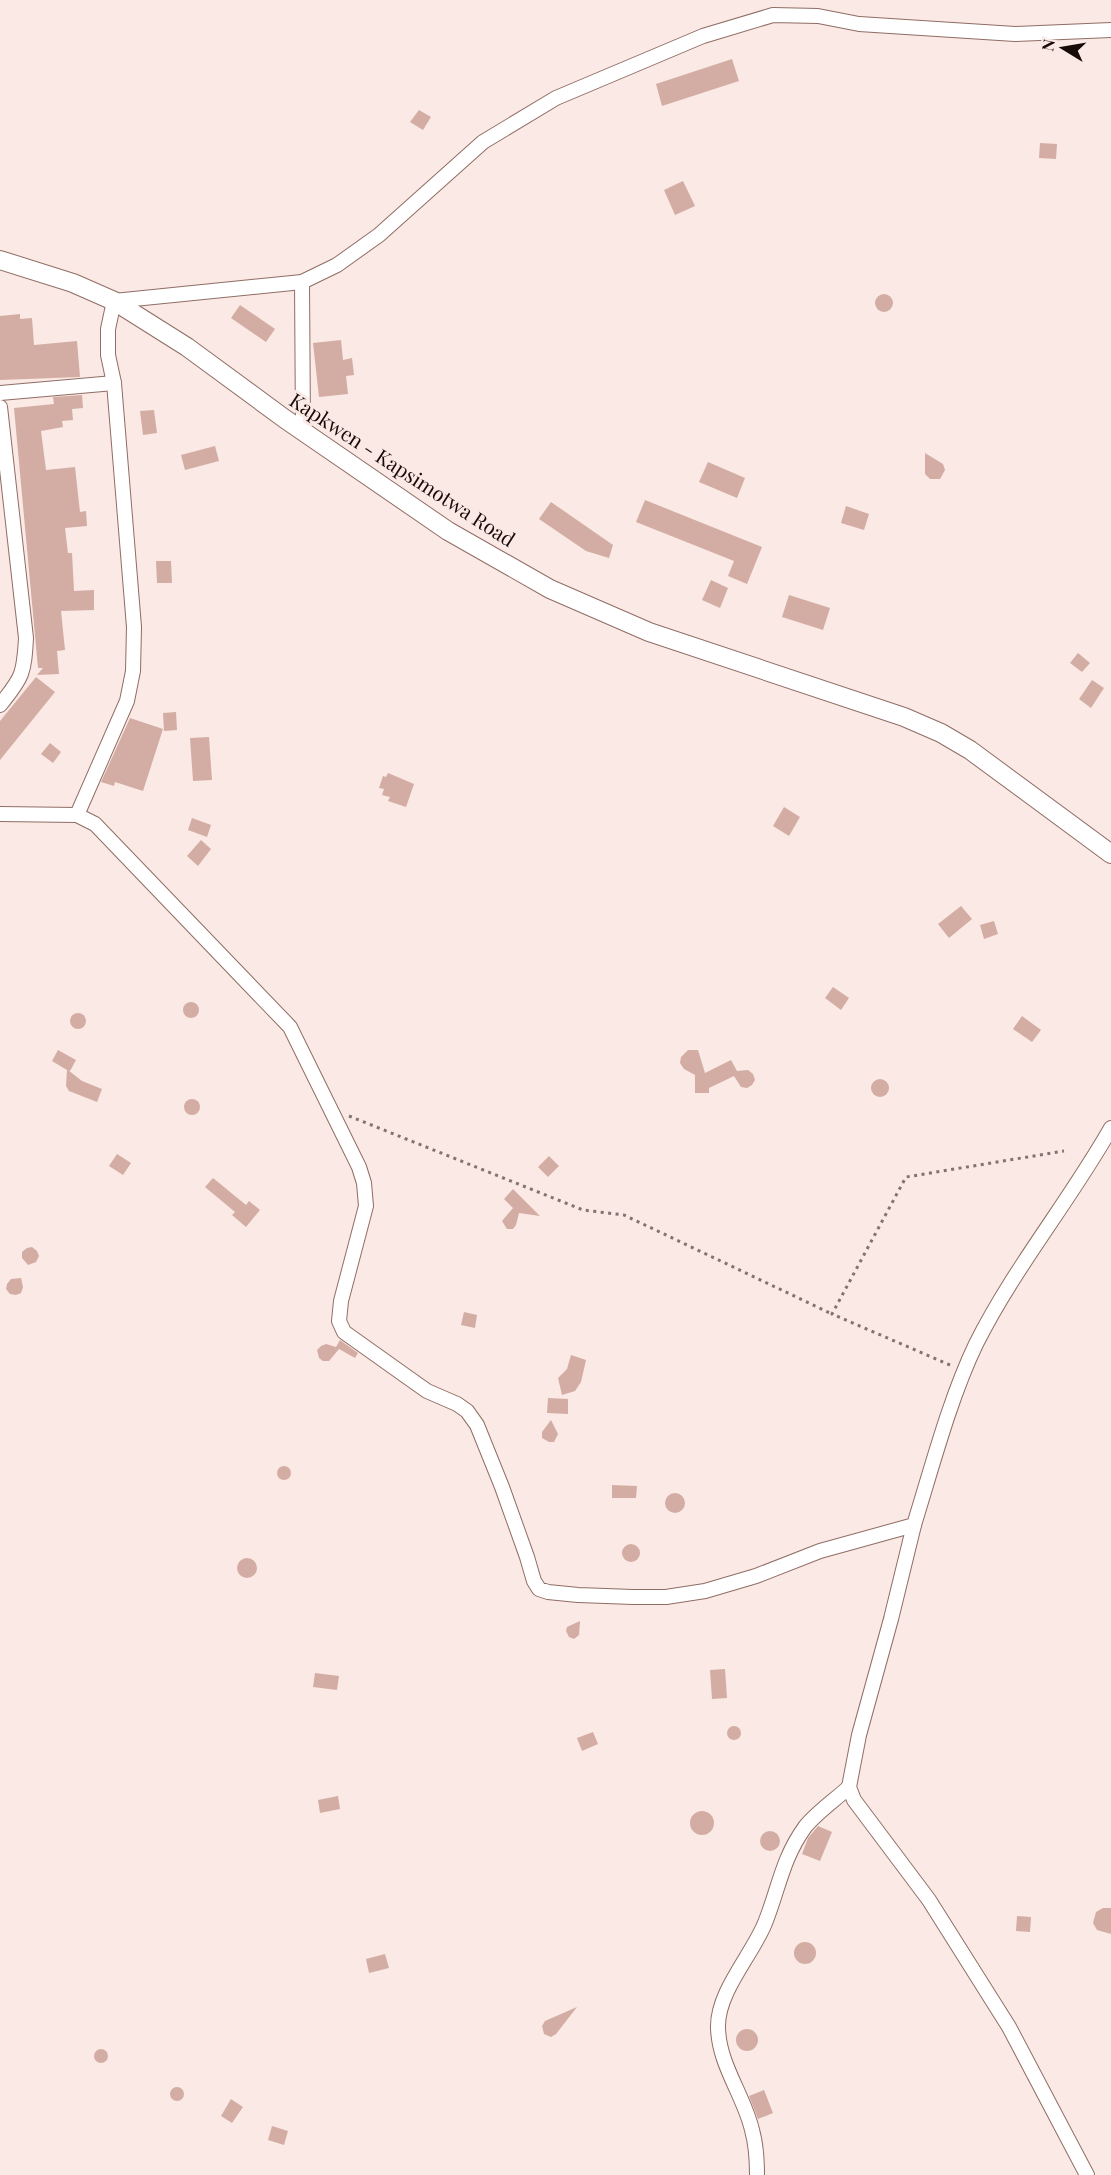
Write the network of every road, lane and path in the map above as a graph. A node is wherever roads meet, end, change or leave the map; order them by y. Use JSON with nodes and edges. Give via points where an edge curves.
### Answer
{"nodes":[{"id":1,"x":1111,"y":30,"type":"edge"},
{"id":2,"x":0,"y":260,"type":"edge"},
{"id":3,"x":302,"y":282,"type":"junction"},
{"id":4,"x":114,"y":301,"type":"junction"},
{"id":5,"x":114,"y":383,"type":"junction"},
{"id":6,"x":0,"y":393,"type":"edge"},
{"id":7,"x":0,"y":407,"type":"edge"},
{"id":8,"x":303,"y":430,"type":"junction"},
{"id":9,"x":0,"y":705,"type":"edge"},
{"id":10,"x":0,"y":814,"type":"edge"},
{"id":11,"x":77,"y":815,"type":"junction"},
{"id":12,"x":1111,"y":854,"type":"edge"},
{"id":13,"x":330,"y":1108,"type":"junction"},
{"id":14,"x":1111,"y":1128,"type":"edge"},
{"id":15,"x":1064,"y":1151,"type":"dead end"},
{"id":16,"x":832,"y":1314,"type":"junction"},
{"id":17,"x":950,"y":1365,"type":"dead end"},
{"id":18,"x":914,"y":1525,"type":"junction"},
{"id":19,"x":849,"y":1787,"type":"junction"},
{"id":20,"x":757,"y":2175,"type":"edge"},
{"id":21,"x":1087,"y":2175,"type":"edge"}],
"edges":[{"from":1,"to":3,"type":"street","via":[[1015,34],[773,15],[703,36],[556,98],[483,142],[379,235],[337,265]]},
{"from":2,"to":4,"type":"street","name":"Kapkwen - Kapsimotwa Road","via":[[73,283]]},
{"from":3,"to":4,"type":"street"},
{"from":3,"to":8,"type":"street"},
{"from":4,"to":5,"type":"street","via":[[108,347]]},
{"from":4,"to":8,"type":"street","name":"Kapkwen - Kapsimotwa Road","via":[[187,347]]},
{"from":5,"to":6,"type":"street"},
{"from":5,"to":11,"type":"street","via":[[134,627],[133,671],[127,701]]},
{"from":7,"to":9,"type":"street","via":[[27,638],[25,665],[18,684]]},
{"from":8,"to":12,"type":"street","name":"Kapkwen - Kapsimotwa Road","via":[[448,531],[550,589],[649,632],[904,717],[941,733]]},
{"from":10,"to":11,"type":"street"},
{"from":11,"to":13,"type":"street","via":[[109,836],[290,1027]]},
{"from":13,"to":16,"type":"path","via":[[583,1210],[624,1215]]},
{"from":13,"to":18,"type":"street","via":[[359,1167],[366,1206],[339,1321],[344,1332],[419,1385],[467,1411],[494,1466],[539,1589],[633,1597],[705,1591],[819,1551]]},
{"from":14,"to":18,"type":"street","via":[[975,1345]]},
{"from":15,"to":16,"type":"path","via":[[906,1177]]},
{"from":16,"to":17,"type":"path"},
{"from":18,"to":19,"type":"street"},
{"from":19,"to":20,"type":"street","via":[[807,1825],[793,1846],[764,1924],[720,2011],[722,2046],[752,2129]]},
{"from":19,"to":21,"type":"street","via":[[854,1800],[929,1900],[1009,2027]]}]}
